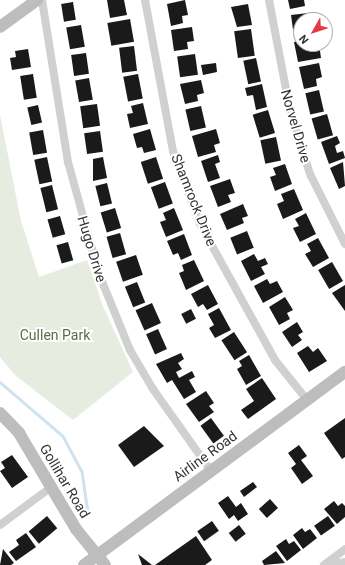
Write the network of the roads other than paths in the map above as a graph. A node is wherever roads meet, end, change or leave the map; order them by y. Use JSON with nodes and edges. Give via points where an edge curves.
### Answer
{"nodes":[{"id":1,"x":37,"y":0,"type":"edge"},
{"id":2,"x":42,"y":0,"type":"edge"},
{"id":3,"x":145,"y":0,"type":"edge"},
{"id":4,"x":269,"y":0,"type":"edge"},
{"id":5,"x":0,"y":27,"type":"edge"},
{"id":6,"x":345,"y":244,"type":"edge"},
{"id":7,"x":345,"y":372,"type":"edge"},
{"id":8,"x":307,"y":400,"type":"junction"},
{"id":9,"x":0,"y":414,"type":"edge"},
{"id":10,"x":210,"y":471,"type":"junction"},
{"id":11,"x":50,"y":488,"type":"junction"},
{"id":12,"x":0,"y":525,"type":"edge"},
{"id":13,"x":345,"y":549,"type":"edge"},
{"id":14,"x":97,"y":555,"type":"junction"},
{"id":15,"x":345,"y":562,"type":"edge"},
{"id":16,"x":84,"y":565,"type":"edge"},
{"id":17,"x":105,"y":565,"type":"edge"},
{"id":18,"x":324,"y":565,"type":"edge"},
{"id":19,"x":328,"y":565,"type":"edge"}],
"edges":[{"from":1,"to":5,"type":"main road"},
{"from":2,"to":10,"type":"street","name":"Hugo Drive","via":[[68,162],[99,274],[130,350],[153,389]]},
{"from":3,"to":8,"type":"street","name":"Shamrock Drive","via":[[173,151],[200,224],[275,360]]},
{"from":4,"to":6,"type":"street","name":"Norvel Drive","via":[[288,100],[301,146],[311,176]]},
{"from":7,"to":8,"type":"main road","name":"Airline Road"},
{"from":8,"to":10,"type":"main road","name":"Airline Road"},
{"from":9,"to":11,"type":"main road","name":"Gollihar Road","via":[[19,433]]},
{"from":10,"to":14,"type":"main road","name":"Airline Road"},
{"from":11,"to":12,"type":"street"},
{"from":11,"to":14,"type":"main road","name":"Gollihar Road"},
{"from":13,"to":18,"type":"street"},
{"from":14,"to":16,"type":"main road","name":"Airline Road"},
{"from":14,"to":17,"type":"main road","name":"Gollihar Road"},
{"from":15,"to":19,"type":"street"}]}
